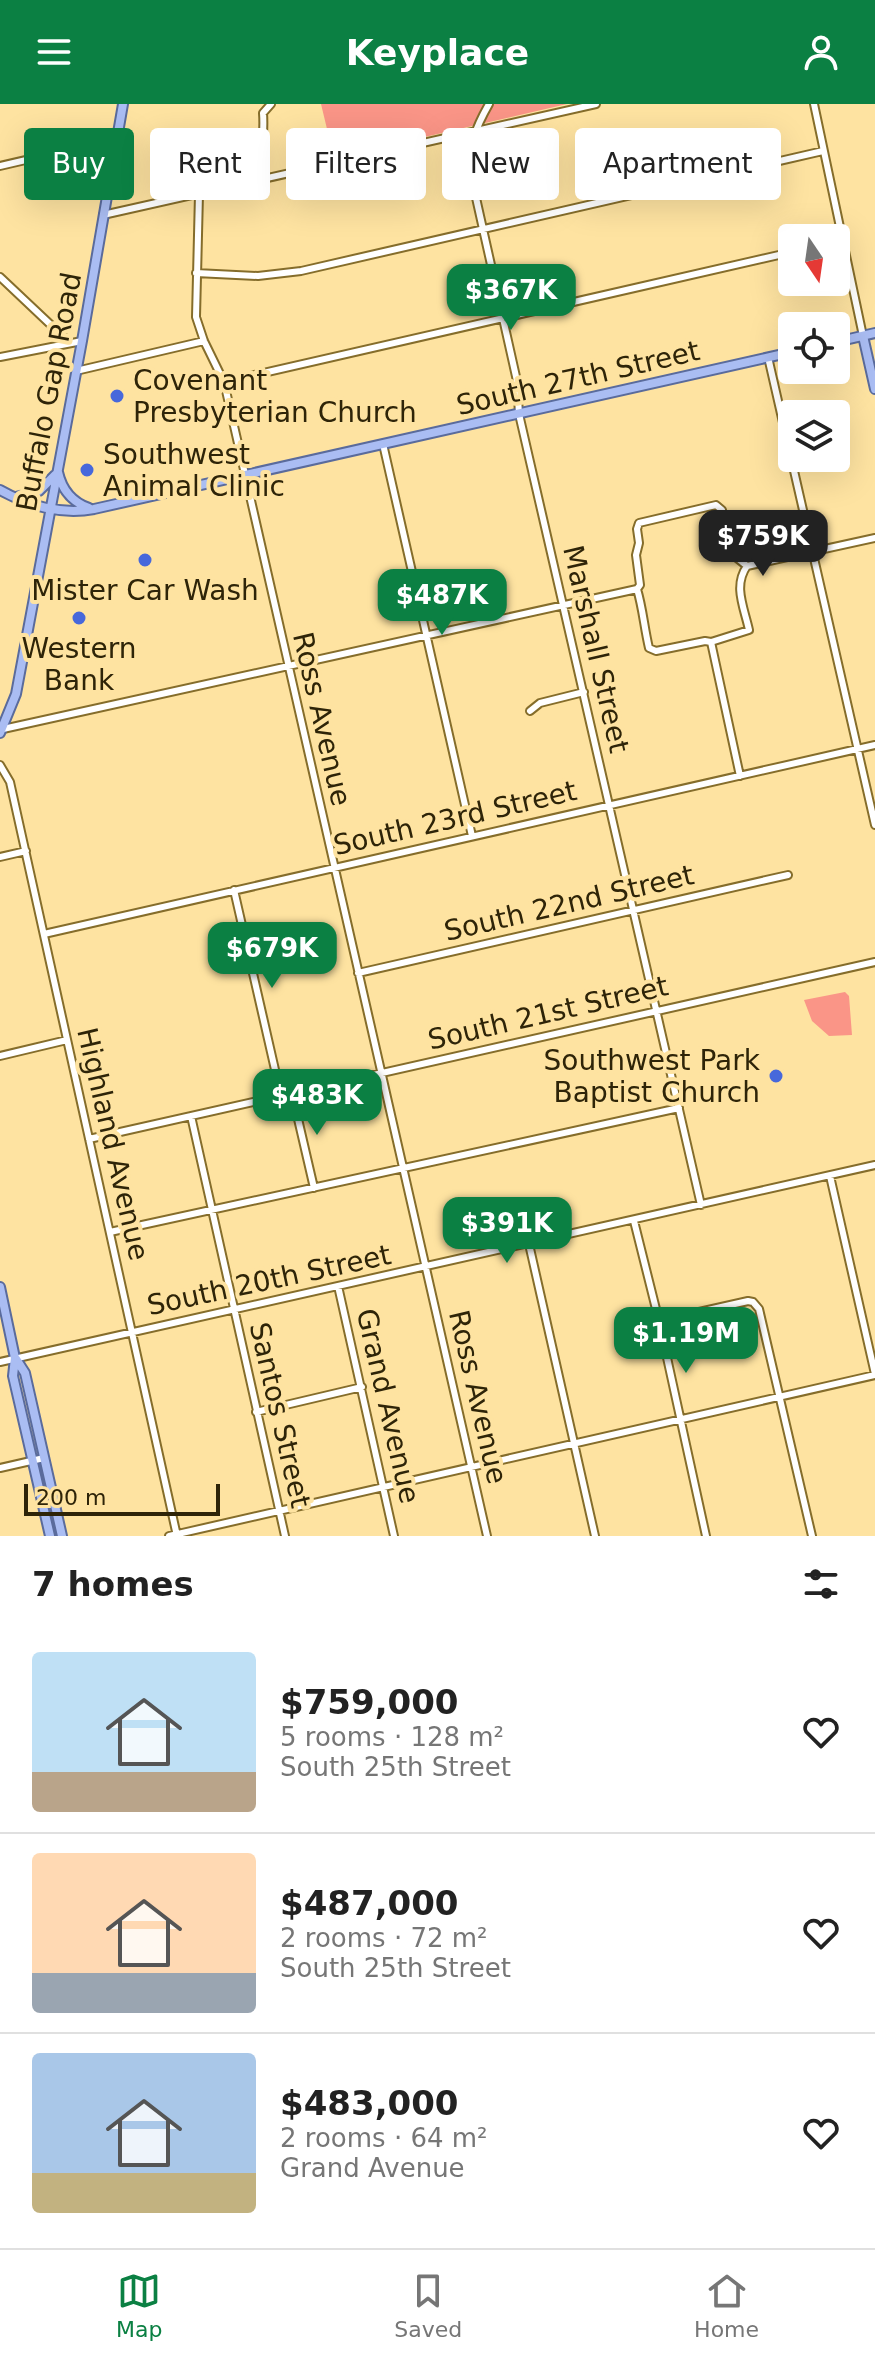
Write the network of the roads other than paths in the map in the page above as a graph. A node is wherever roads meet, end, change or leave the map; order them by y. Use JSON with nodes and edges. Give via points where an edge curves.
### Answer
{"nodes":[{"id":1,"x":123,"y":104,"type":"edge"},
{"id":2,"x":271,"y":104,"type":"edge"},
{"id":3,"x":489,"y":104,"type":"edge"},
{"id":4,"x":596,"y":104,"type":"edge"},
{"id":5,"x":814,"y":104,"type":"edge"},
{"id":6,"x":118,"y":128,"type":"edge"},
{"id":7,"x":264,"y":128,"type":"edge"},
{"id":8,"x":475,"y":128,"type":"edge"},
{"id":9,"x":487,"y":128,"type":"edge"},
{"id":10,"x":442,"y":138,"type":"edge"},
{"id":11,"x":823,"y":151,"type":"junction"},
{"id":12,"x":24,"y":160,"type":"edge"},
{"id":13,"x":0,"y":166,"type":"edge"},
{"id":14,"x":270,"y":178,"type":"edge"},
{"id":15,"x":106,"y":200,"type":"edge"},
{"id":16,"x":172,"y":200,"type":"edge"},
{"id":17,"x":199,"y":200,"type":"edge"},
{"id":18,"x":476,"y":200,"type":"edge"},
{"id":19,"x":103,"y":215,"type":"junction"},
{"id":20,"x":837,"y":224,"type":"edge"},
{"id":21,"x":483,"y":230,"type":"junction"},
{"id":22,"x":778,"y":255,"type":"edge"},
{"id":23,"x":196,"y":273,"type":"junction"},
{"id":24,"x":0,"y":277,"type":"edge"},
{"id":25,"x":850,"y":282,"type":"edge"},
{"id":26,"x":502,"y":319,"type":"junction"},
{"id":27,"x":875,"y":333,"type":"edge"},
{"id":28,"x":863,"y":336,"type":"junction"},
{"id":29,"x":850,"y":339,"type":"edge"},
{"id":30,"x":82,"y":341,"type":"junction"},
{"id":31,"x":204,"y":341,"type":"junction"},
{"id":32,"x":70,"y":343,"type":"junction"},
{"id":33,"x":778,"y":355,"type":"edge"},
{"id":34,"x":0,"y":357,"type":"edge"},
{"id":35,"x":768,"y":357,"type":"junction"},
{"id":36,"x":76,"y":371,"type":"junction"},
{"id":37,"x":224,"y":382,"type":"junction"},
{"id":38,"x":875,"y":389,"type":"edge"},
{"id":39,"x":519,"y":414,"type":"junction"},
{"id":40,"x":383,"y":444,"type":"junction"},
{"id":41,"x":57,"y":471,"type":"junction"},
{"id":42,"x":245,"y":476,"type":"junction"},
{"id":43,"x":0,"y":490,"type":"edge"},
{"id":44,"x":15,"y":497,"type":"junction"},
{"id":45,"x":49,"y":509,"type":"junction"},
{"id":46,"x":94,"y":509,"type":"junction"},
{"id":47,"x":875,"y":538,"type":"edge"},
{"id":48,"x":813,"y":552,"type":"junction"},
{"id":49,"x":747,"y":566,"type":"junction"},
{"id":50,"x":637,"y":589,"type":"junction"},
{"id":51,"x":564,"y":607,"type":"junction"},
{"id":52,"x":426,"y":635,"type":"junction"},
{"id":53,"x":711,"y":642,"type":"junction"},
{"id":54,"x":287,"y":666,"type":"junction"},
{"id":55,"x":584,"y":692,"type":"junction"},
{"id":56,"x":530,"y":711,"type":"dead end"},
{"id":57,"x":1,"y":731,"type":"edge"},
{"id":58,"x":875,"y":745,"type":"edge"},
{"id":59,"x":858,"y":749,"type":"junction"},
{"id":60,"x":0,"y":765,"type":"edge"},
{"id":61,"x":740,"y":776,"type":"junction"},
{"id":62,"x":609,"y":805,"type":"junction"},
{"id":63,"x":875,"y":825,"type":"edge"},
{"id":64,"x":472,"y":836,"type":"junction"},
{"id":65,"x":26,"y":851,"type":"junction"},
{"id":66,"x":0,"y":857,"type":"edge"},
{"id":67,"x":333,"y":868,"type":"junction"},
{"id":68,"x":788,"y":875,"type":"dead end"},
{"id":69,"x":234,"y":890,"type":"junction"},
{"id":70,"x":633,"y":911,"type":"junction"},
{"id":71,"x":44,"y":934,"type":"junction"},
{"id":72,"x":875,"y":962,"type":"edge"},
{"id":73,"x":358,"y":973,"type":"junction"},
{"id":74,"x":656,"y":1011,"type":"junction"},
{"id":75,"x":67,"y":1040,"type":"junction"},
{"id":76,"x":0,"y":1056,"type":"edge"},
{"id":77,"x":380,"y":1073,"type":"junction"},
{"id":78,"x":292,"y":1093,"type":"junction"},
{"id":79,"x":281,"y":1096,"type":"junction"},
{"id":80,"x":679,"y":1108,"type":"junction"},
{"id":81,"x":191,"y":1116,"type":"junction"},
{"id":82,"x":89,"y":1139,"type":"junction"},
{"id":83,"x":875,"y":1165,"type":"edge"},
{"id":84,"x":403,"y":1169,"type":"junction"},
{"id":85,"x":830,"y":1176,"type":"junction"},
{"id":86,"x":314,"y":1188,"type":"junction"},
{"id":87,"x":701,"y":1205,"type":"junction"},
{"id":88,"x":212,"y":1211,"type":"junction"},
{"id":89,"x":634,"y":1221,"type":"junction"},
{"id":90,"x":110,"y":1232,"type":"junction"},
{"id":91,"x":529,"y":1244,"type":"junction"},
{"id":92,"x":426,"y":1268,"type":"junction"},
{"id":93,"x":338,"y":1286,"type":"junction"},
{"id":94,"x":0,"y":1287,"type":"edge"},
{"id":95,"x":233,"y":1311,"type":"junction"},
{"id":96,"x":659,"y":1321,"type":"junction"},
{"id":97,"x":132,"y":1332,"type":"junction"},
{"id":98,"x":15,"y":1358,"type":"junction"},
{"id":99,"x":0,"y":1362,"type":"edge"},
{"id":100,"x":875,"y":1374,"type":"edge"},
{"id":101,"x":362,"y":1387,"type":"junction"},
{"id":102,"x":780,"y":1397,"type":"junction"},
{"id":103,"x":256,"y":1412,"type":"junction"},
{"id":104,"x":681,"y":1420,"type":"junction"},
{"id":105,"x":574,"y":1444,"type":"junction"},
{"id":106,"x":44,"y":1458,"type":"junction"},
{"id":107,"x":33,"y":1461,"type":"junction"},
{"id":108,"x":0,"y":1468,"type":"edge"},
{"id":109,"x":471,"y":1468,"type":"junction"},
{"id":110,"x":385,"y":1488,"type":"junction"},
{"id":111,"x":280,"y":1511,"type":"junction"},
{"id":112,"x":175,"y":1535,"type":"edge"},
{"id":113,"x":593,"y":1535,"type":"edge"},
{"id":114,"x":50,"y":1536,"type":"edge"},
{"id":115,"x":62,"y":1536,"type":"edge"},
{"id":116,"x":285,"y":1536,"type":"edge"},
{"id":117,"x":394,"y":1536,"type":"edge"},
{"id":118,"x":487,"y":1536,"type":"edge"},
{"id":119,"x":706,"y":1536,"type":"edge"},
{"id":120,"x":812,"y":1536,"type":"edge"}],
"edges":[{"from":1,"to":6,"type":"main road","name":"Buffalo Gap Road"},
{"from":2,"to":7,"type":"street","via":[[263,113]]},
{"from":3,"to":8,"type":"street","name":"Marshall Street"},
{"from":4,"to":9,"type":"street"},
{"from":5,"to":11,"type":"street"},
{"from":10,"to":14,"type":"street"},
{"from":11,"to":20,"type":"street"},
{"from":11,"to":21,"type":"street"},
{"from":12,"to":13,"type":"street"},
{"from":15,"to":19,"type":"main road","name":"Buffalo Gap Road"},
{"from":16,"to":19,"type":"street"},
{"from":17,"to":23,"type":"street","name":"Ross Avenue"},
{"from":18,"to":21,"type":"street","name":"Marshall Street"},
{"from":19,"to":30,"type":"main road","name":"Buffalo Gap Road"},
{"from":21,"to":23,"type":"street","via":[[278,275]]},
{"from":21,"to":26,"type":"street","name":"Marshall Street"},
{"from":22,"to":26,"type":"street"},
{"from":23,"to":31,"type":"street","name":"Ross Avenue","via":[[196,317]]},
{"from":24,"to":32,"type":"street"},
{"from":25,"to":28,"type":"street"},
{"from":26,"to":37,"type":"street"},
{"from":26,"to":39,"type":"street","name":"Marshall Street"},
{"from":27,"to":28,"type":"main road"},
{"from":28,"to":29,"type":"main road"},
{"from":28,"to":38,"type":"main road"},
{"from":30,"to":32,"type":"street"},
{"from":30,"to":36,"type":"main road","name":"Buffalo Gap Road"},
{"from":31,"to":36,"type":"street"},
{"from":31,"to":37,"type":"street","name":"Ross Avenue"},
{"from":32,"to":34,"type":"street"},
{"from":33,"to":35,"type":"main road","name":"South 27th Street"},
{"from":35,"to":39,"type":"main road","name":"South 27th Street"},
{"from":35,"to":48,"type":"street"},
{"from":36,"to":41,"type":"main road","name":"Buffalo Gap Road"},
{"from":37,"to":42,"type":"street","name":"Ross Avenue"},
{"from":39,"to":40,"type":"main road","name":"South 27th Street"},
{"from":39,"to":51,"type":"street","name":"Marshall Street"},
{"from":40,"to":42,"type":"main road","name":"South 27th Street"},
{"from":40,"to":52,"type":"street"},
{"from":41,"to":44,"type":"main road","via":[[39,491]]},
{"from":41,"to":45,"type":"main road","name":"Buffalo Gap Road"},
{"from":41,"to":46,"type":"main road","via":[[72,499]]},
{"from":42,"to":46,"type":"main road","name":"South 27th Street"},
{"from":42,"to":54,"type":"street","name":"Ross Avenue"},
{"from":43,"to":44,"type":"main road","name":"South 27th Street"},
{"from":44,"to":45,"type":"main road","name":"South 27th Street"},
{"from":45,"to":46,"type":"main road","name":"South 27th Street"},
{"from":45,"to":57,"type":"main road","name":"Buffalo Gap Road","via":[[16,694]]},
{"from":47,"to":48,"type":"street"},
{"from":48,"to":49,"type":"street"},
{"from":48,"to":59,"type":"street"},
{"from":49,"to":50,"type":"street","via":[[732,554],[722,510],[716,505],[639,523]]},
{"from":49,"to":53,"type":"street","via":[[739,587],[749,630]]},
{"from":50,"to":51,"type":"street"},
{"from":50,"to":53,"type":"street","via":[[649,648]]},
{"from":51,"to":52,"type":"street"},
{"from":51,"to":55,"type":"street","name":"Marshall Street"},
{"from":52,"to":54,"type":"street"},
{"from":52,"to":64,"type":"street"},
{"from":53,"to":61,"type":"street"},
{"from":54,"to":57,"type":"street"},
{"from":54,"to":67,"type":"street","name":"Ross Avenue"},
{"from":55,"to":56,"type":"street","via":[[540,703]]},
{"from":55,"to":62,"type":"street","name":"Marshall Street"},
{"from":58,"to":59,"type":"street","name":"South 23rd Street"},
{"from":59,"to":61,"type":"street","name":"South 23rd Street"},
{"from":59,"to":63,"type":"street"},
{"from":60,"to":65,"type":"street","name":"Highland Avenue","via":[[10,782]]},
{"from":61,"to":62,"type":"street","name":"South 23rd Street"},
{"from":62,"to":64,"type":"street","name":"South 23rd Street"},
{"from":62,"to":70,"type":"street","name":"Marshall Street"},
{"from":64,"to":67,"type":"street","name":"South 23rd Street"},
{"from":65,"to":66,"type":"street"},
{"from":65,"to":71,"type":"street","name":"Highland Avenue"},
{"from":67,"to":69,"type":"street","name":"South 23rd Street"},
{"from":67,"to":73,"type":"street","name":"Ross Avenue"},
{"from":68,"to":70,"type":"street","name":"South 22nd Street"},
{"from":69,"to":71,"type":"street","name":"South 23rd Street"},
{"from":69,"to":79,"type":"street"},
{"from":70,"to":73,"type":"street","name":"South 22nd Street"},
{"from":70,"to":74,"type":"street","name":"Marshall Street"},
{"from":71,"to":75,"type":"street","name":"Highland Avenue"},
{"from":72,"to":74,"type":"street","name":"South 21st Street"},
{"from":73,"to":77,"type":"street","name":"Ross Avenue"},
{"from":74,"to":77,"type":"street","name":"South 21st Street"},
{"from":74,"to":80,"type":"street","name":"Marshall Street"},
{"from":75,"to":76,"type":"street"},
{"from":75,"to":82,"type":"street","name":"Highland Avenue"},
{"from":77,"to":78,"type":"street","name":"South 21st Street"},
{"from":77,"to":84,"type":"street","name":"Ross Avenue"},
{"from":78,"to":79,"type":"street","name":"South 21st Street"},
{"from":78,"to":86,"type":"street"},
{"from":79,"to":81,"type":"street","name":"South 21st Street"},
{"from":80,"to":84,"type":"street"},
{"from":80,"to":87,"type":"street","name":"Marshall Street"},
{"from":81,"to":82,"type":"street","name":"South 21st Street"},
{"from":81,"to":88,"type":"street","name":"Santos Street"},
{"from":82,"to":90,"type":"street","name":"Highland Avenue"},
{"from":83,"to":85,"type":"street","name":"South 20th Street"},
{"from":84,"to":86,"type":"street"},
{"from":84,"to":92,"type":"street","name":"Ross Avenue"},
{"from":85,"to":87,"type":"street","name":"South 20th Street"},
{"from":85,"to":100,"type":"street"},
{"from":86,"to":88,"type":"street"},
{"from":87,"to":89,"type":"street","name":"South 20th Street"},
{"from":88,"to":90,"type":"street"},
{"from":88,"to":95,"type":"street","name":"Santos Street"},
{"from":89,"to":91,"type":"street","name":"South 20th Street"},
{"from":89,"to":96,"type":"street"},
{"from":90,"to":97,"type":"street","name":"Highland Avenue"},
{"from":91,"to":92,"type":"street","name":"South 20th Street"},
{"from":91,"to":105,"type":"street"},
{"from":92,"to":93,"type":"street","name":"South 20th Street"},
{"from":92,"to":109,"type":"street","name":"Ross Avenue"},
{"from":93,"to":95,"type":"street","name":"South 20th Street"},
{"from":93,"to":101,"type":"street","name":"Grand Avenue"},
{"from":94,"to":98,"type":"main road"},
{"from":95,"to":97,"type":"street","name":"South 20th Street"},
{"from":95,"to":103,"type":"street","name":"Santos Street"},
{"from":96,"to":102,"type":"street","via":[[753,1302]]},
{"from":96,"to":104,"type":"street"},
{"from":97,"to":98,"type":"street","name":"South 20th Street"},
{"from":97,"to":112,"type":"street","name":"Highland Avenue"},
{"from":98,"to":99,"type":"street","name":"South 20th Street"},
{"from":98,"to":106,"type":"main road","via":[[25,1373]]},
{"from":98,"to":107,"type":"main road","via":[[13,1376]]},
{"from":100,"to":102,"type":"street"},
{"from":101,"to":103,"type":"street"},
{"from":101,"to":110,"type":"street","name":"Grand Avenue"},
{"from":102,"to":104,"type":"street"},
{"from":102,"to":120,"type":"street"},
{"from":103,"to":111,"type":"street","name":"Santos Street"},
{"from":104,"to":105,"type":"street"},
{"from":104,"to":119,"type":"street"},
{"from":105,"to":109,"type":"street"},
{"from":105,"to":113,"type":"street"},
{"from":106,"to":107,"type":"street"},
{"from":106,"to":115,"type":"main road"},
{"from":107,"to":108,"type":"street"},
{"from":107,"to":114,"type":"main road"},
{"from":109,"to":110,"type":"street"},
{"from":109,"to":118,"type":"street","name":"Ross Avenue"},
{"from":110,"to":111,"type":"street"},
{"from":110,"to":117,"type":"street","name":"Grand Avenue"},
{"from":111,"to":112,"type":"street"},
{"from":111,"to":116,"type":"street","name":"Santos Street"}]}
